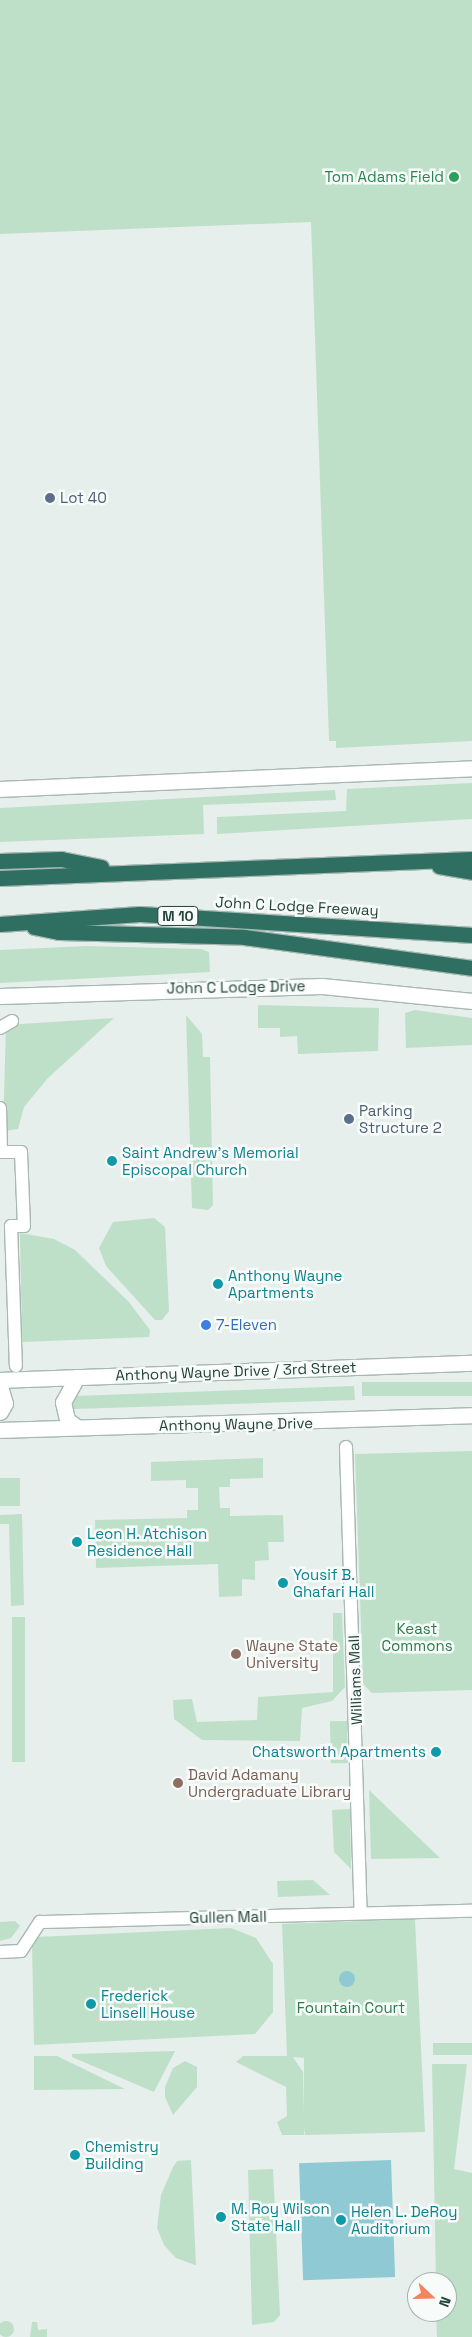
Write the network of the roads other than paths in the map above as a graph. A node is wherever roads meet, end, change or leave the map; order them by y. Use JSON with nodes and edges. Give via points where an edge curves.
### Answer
{"nodes":[{"id":1,"x":472,"y":768,"type":"edge"},
{"id":2,"x":0,"y":789,"type":"edge"},
{"id":3,"x":468,"y":858,"type":"edge"},
{"id":4,"x":409,"y":860,"type":"junction"},
{"id":5,"x":0,"y":861,"type":"edge"},
{"id":6,"x":122,"y":872,"type":"junction"},
{"id":7,"x":472,"y":872,"type":"edge"},
{"id":8,"x":0,"y":878,"type":"edge"},
{"id":9,"x":0,"y":924,"type":"edge"},
{"id":10,"x":18,"y":924,"type":"junction"},
{"id":11,"x":472,"y":935,"type":"edge"},
{"id":12,"x":472,"y":968,"type":"edge"},
{"id":13,"x":0,"y":996,"type":"edge"},
{"id":14,"x":472,"y":1001,"type":"edge"},
{"id":15,"x":12,"y":1021,"type":"dead end"},
{"id":16,"x":0,"y":1028,"type":"edge"},
{"id":17,"x":0,"y":1108,"type":"edge"},
{"id":18,"x":472,"y":1363,"type":"edge"},
{"id":19,"x":16,"y":1366,"type":"dead end"},
{"id":20,"x":76,"y":1377,"type":"junction"},
{"id":21,"x":0,"y":1380,"type":"edge"},
{"id":22,"x":0,"y":1386,"type":"edge"},
{"id":23,"x":0,"y":1412,"type":"edge"},
{"id":24,"x":472,"y":1414,"type":"edge"},
{"id":25,"x":77,"y":1427,"type":"junction"},
{"id":26,"x":0,"y":1430,"type":"edge"},
{"id":27,"x":346,"y":1447,"type":"dead end"},
{"id":28,"x":472,"y":1911,"type":"edge"},
{"id":29,"x":361,"y":1913,"type":"junction"},
{"id":30,"x":0,"y":1952,"type":"edge"}],
"edges":[{"from":1,"to":2,"type":"street"},
{"from":3,"to":4,"type":"highway"},
{"from":4,"to":6,"type":"highway"},
{"from":4,"to":7,"type":"highway"},
{"from":5,"to":6,"type":"highway","via":[[61,859]]},
{"from":6,"to":8,"type":"highway"},
{"from":9,"to":10,"type":"highway","name":"John C Lodge Freeway","number":"M 10"},
{"from":10,"to":11,"type":"highway","name":"John C Lodge Freeway","number":"M 10","via":[[140,914]]},
{"from":10,"to":12,"type":"highway","via":[[59,932],[244,937]]},
{"from":13,"to":14,"type":"street","name":"John C Lodge Drive","via":[[322,986]]},
{"from":15,"to":16,"type":"street"},
{"from":17,"to":19,"type":"street","via":[[1,1152],[21,1152],[24,1226],[11,1226]]},
{"from":18,"to":20,"type":"street","name":"Anthony Wayne Drive / 3rd Street"},
{"from":20,"to":21,"type":"street","name":"Anthony Wayne Drive / 3rd Street"},
{"from":20,"to":25,"type":"street","via":[[63,1402],[67,1420]]},
{"from":22,"to":23,"type":"street","via":[[5,1404]]},
{"from":24,"to":25,"type":"street","name":"Anthony Wayne Drive"},
{"from":25,"to":26,"type":"street","name":"Anthony Wayne Drive"},
{"from":27,"to":29,"type":"street","name":"Williams Mall"},
{"from":28,"to":29,"type":"street","name":"Gullen Mall"},
{"from":29,"to":30,"type":"street","name":"Gullen Mall","via":[[40,1922],[21,1951]]}]}
